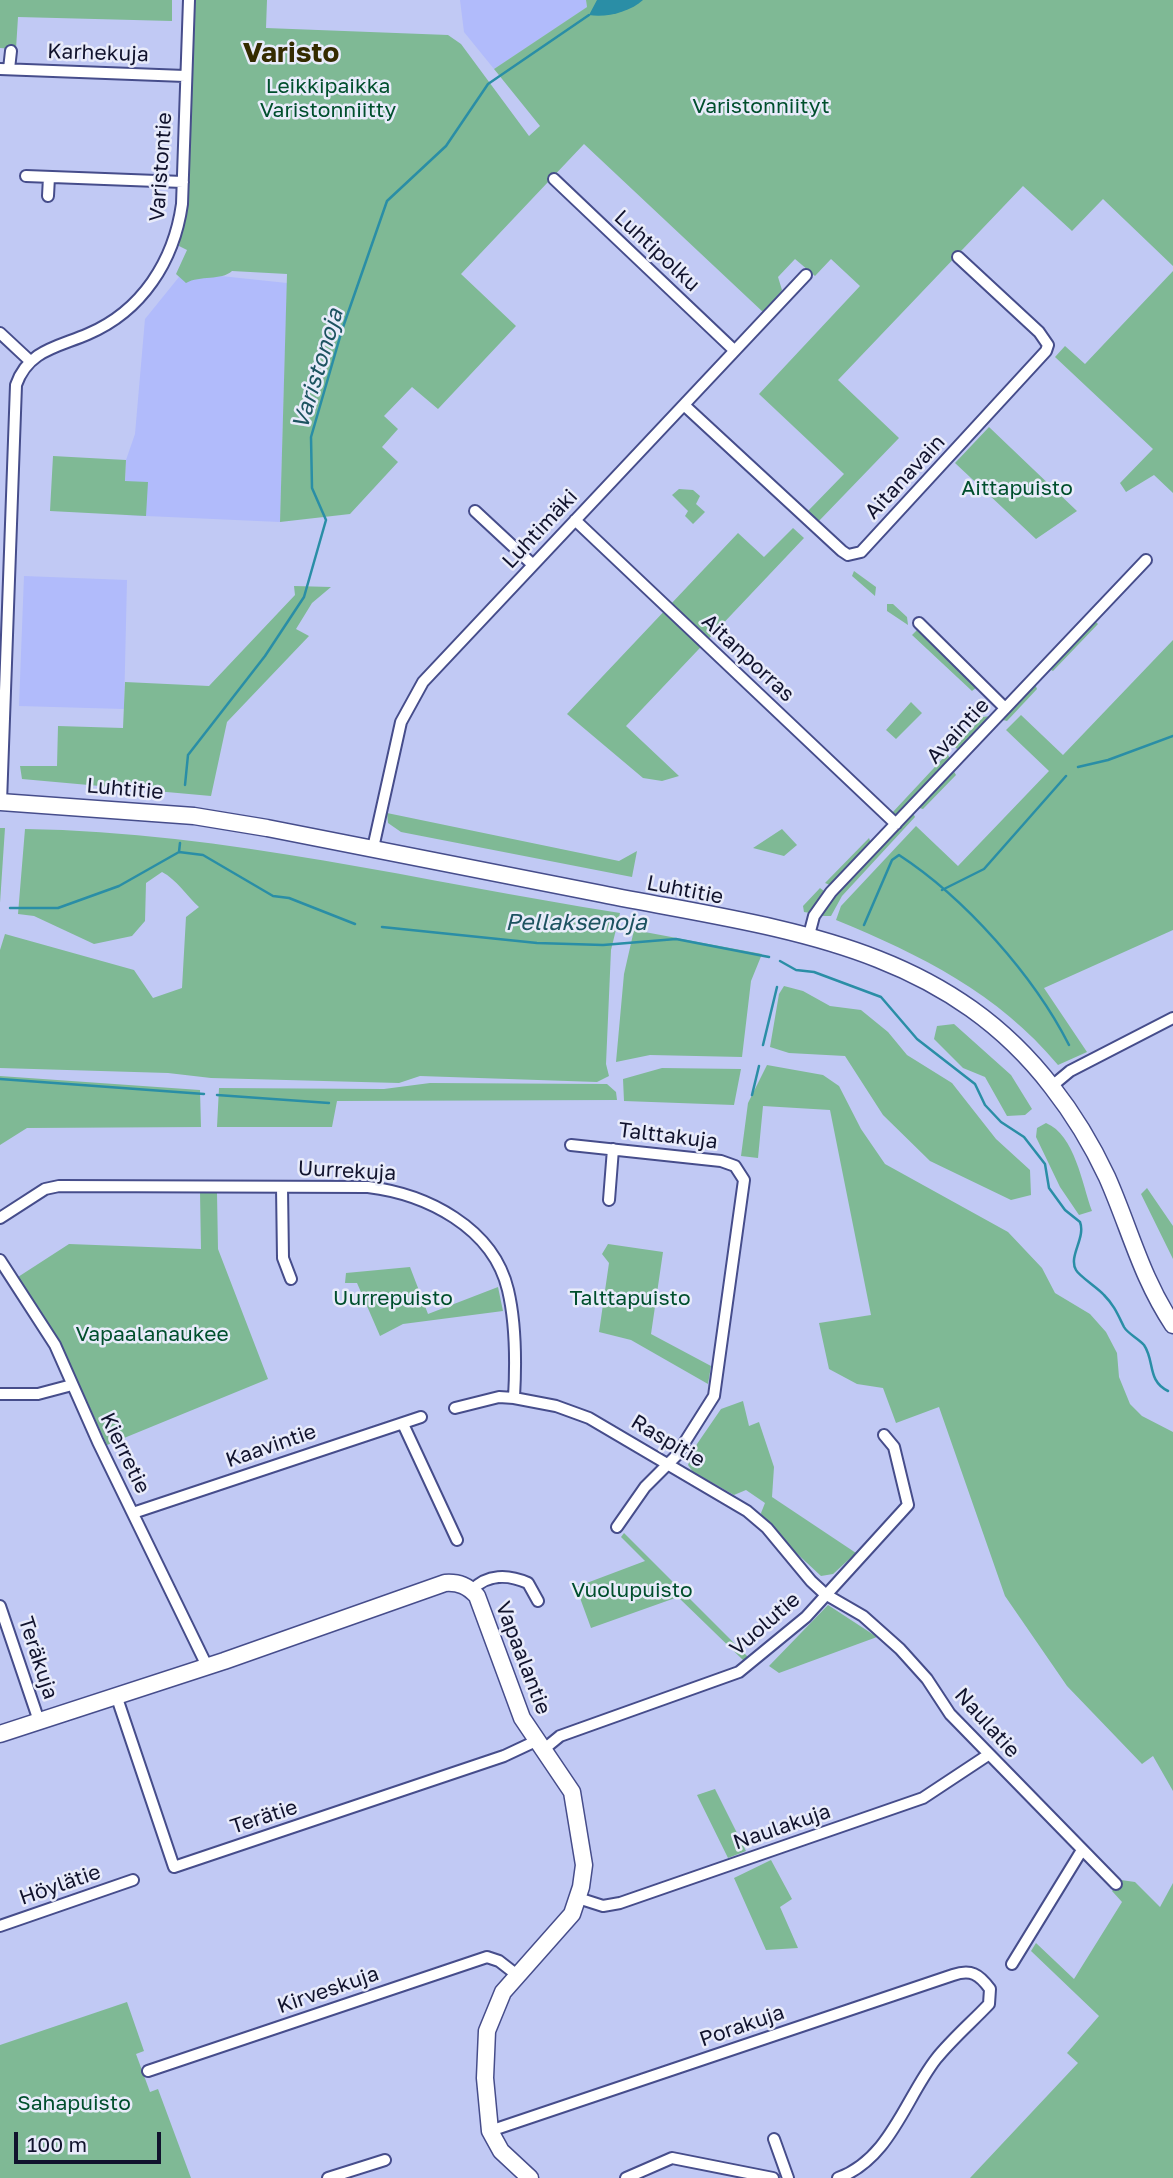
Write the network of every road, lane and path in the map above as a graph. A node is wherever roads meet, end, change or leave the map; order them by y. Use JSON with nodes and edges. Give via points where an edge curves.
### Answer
{"nodes":[{"id":1,"x":189,"y":0,"type":"edge"},
{"id":2,"x":10,"y":51,"type":"dead end"},
{"id":3,"x":5,"y":69,"type":"edge"},
{"id":4,"x":185,"y":76,"type":"junction"},
{"id":5,"x":26,"y":176,"type":"dead end"},
{"id":6,"x":49,"y":177,"type":"junction"},
{"id":7,"x":554,"y":179,"type":"dead end"},
{"id":8,"x":183,"y":182,"type":"junction"},
{"id":9,"x":48,"y":196,"type":"dead end"},
{"id":10,"x":958,"y":257,"type":"dead end"},
{"id":11,"x":806,"y":275,"type":"dead end"},
{"id":12,"x":0,"y":333,"type":"edge"},
{"id":13,"x":734,"y":350,"type":"junction"},
{"id":14,"x":29,"y":360,"type":"junction"},
{"id":15,"x":684,"y":405,"type":"junction"},
{"id":16,"x":475,"y":511,"type":"dead end"},
{"id":17,"x":575,"y":520,"type":"junction"},
{"id":18,"x":1146,"y":560,"type":"dead end"},
{"id":19,"x":533,"y":564,"type":"junction"},
{"id":20,"x":919,"y":623,"type":"dead end"},
{"id":21,"x":3,"y":685,"type":"edge"},
{"id":22,"x":1005,"y":708,"type":"junction"},
{"id":23,"x":0,"y":802,"type":"edge"},
{"id":24,"x":896,"y":824,"type":"junction"},
{"id":25,"x":373,"y":848,"type":"junction"},
{"id":26,"x":809,"y":935,"type":"junction"},
{"id":27,"x":1173,"y":1018,"type":"edge"},
{"id":28,"x":1052,"y":1086,"type":"junction"},
{"id":29,"x":571,"y":1145,"type":"dead end"},
{"id":30,"x":613,"y":1149,"type":"junction"},
{"id":31,"x":282,"y":1187,"type":"junction"},
{"id":32,"x":608,"y":1200,"type":"dead end"},
{"id":33,"x":0,"y":1218,"type":"edge"},
{"id":34,"x":0,"y":1260,"type":"edge"},
{"id":35,"x":291,"y":1279,"type":"dead end"},
{"id":36,"x":1173,"y":1325,"type":"edge"},
{"id":37,"x":72,"y":1385,"type":"junction"},
{"id":38,"x":0,"y":1394,"type":"edge"},
{"id":39,"x":514,"y":1398,"type":"junction"},
{"id":40,"x":455,"y":1408,"type":"dead end"},
{"id":41,"x":421,"y":1417,"type":"dead end"},
{"id":42,"x":403,"y":1424,"type":"junction"},
{"id":43,"x":884,"y":1435,"type":"dead end"},
{"id":44,"x":668,"y":1465,"type":"junction"},
{"id":45,"x":132,"y":1513,"type":"junction"},
{"id":46,"x":617,"y":1527,"type":"dead end"},
{"id":47,"x":457,"y":1540,"type":"dead end"},
{"id":48,"x":472,"y":1590,"type":"junction"},
{"id":49,"x":825,"y":1594,"type":"junction"},
{"id":50,"x":538,"y":1601,"type":"dead end"},
{"id":51,"x":0,"y":1606,"type":"edge"},
{"id":52,"x":207,"y":1666,"type":"junction"},
{"id":53,"x":116,"y":1695,"type":"junction"},
{"id":54,"x":38,"y":1721,"type":"junction"},
{"id":55,"x":0,"y":1734,"type":"edge"},
{"id":56,"x":540,"y":1746,"type":"junction"},
{"id":57,"x":988,"y":1755,"type":"junction"},
{"id":58,"x":1082,"y":1850,"type":"junction"},
{"id":59,"x":133,"y":1880,"type":"dead end"},
{"id":60,"x":1116,"y":1884,"type":"dead end"},
{"id":61,"x":578,"y":1898,"type":"junction"},
{"id":62,"x":0,"y":1926,"type":"edge"},
{"id":63,"x":1012,"y":1964,"type":"dead end"},
{"id":64,"x":517,"y":1975,"type":"junction"},
{"id":65,"x":148,"y":2071,"type":"dead end"},
{"id":66,"x":490,"y":2131,"type":"junction"},
{"id":67,"x":774,"y":2139,"type":"dead end"},
{"id":68,"x":385,"y":2160,"type":"dead end"},
{"id":69,"x":629,"y":2177,"type":"edge"},
{"id":70,"x":327,"y":2178,"type":"edge"},
{"id":71,"x":530,"y":2178,"type":"edge"},
{"id":72,"x":773,"y":2178,"type":"edge"},
{"id":73,"x":788,"y":2178,"type":"edge"},
{"id":74,"x":838,"y":2178,"type":"edge"}],
"edges":[{"from":1,"to":4,"type":"street","name":"Varistontie"},
{"from":2,"to":3,"type":"street","name":"Karhekuja"},
{"from":3,"to":4,"type":"street","name":"Karhekuja"},
{"from":4,"to":8,"type":"street","name":"Varistontie"},
{"from":5,"to":6,"type":"street"},
{"from":6,"to":8,"type":"street"},
{"from":6,"to":9,"type":"street"},
{"from":7,"to":13,"type":"street","name":"Luhtipolku"},
{"from":8,"to":14,"type":"street","name":"Varistontie","via":[[171,249],[148,289],[111,322]]},
{"from":10,"to":15,"type":"street","name":"Aitanavain","via":[[1039,332],[1046,340],[1046,351],[861,552],[848,555],[842,551]]},
{"from":11,"to":13,"type":"street","name":"Luhtimäki"},
{"from":12,"to":14,"type":"street"},
{"from":13,"to":15,"type":"street","name":"Luhtimäki"},
{"from":14,"to":21,"type":"street","via":[[15,399]]},
{"from":15,"to":17,"type":"street","name":"Luhtimäki"},
{"from":16,"to":19,"type":"street"},
{"from":17,"to":19,"type":"street","name":"Luhtimäki"},
{"from":17,"to":24,"type":"street","name":"Aitanporras"},
{"from":18,"to":22,"type":"street","name":"Avaintie"},
{"from":19,"to":25,"type":"street","name":"Luhtimäki","via":[[423,682],[409,703],[397,736]]},
{"from":20,"to":22,"type":"street"},
{"from":21,"to":23,"type":"street"},
{"from":22,"to":24,"type":"street","name":"Avaintie"},
{"from":23,"to":25,"type":"street","name":"Luhtitie","via":[[194,816]]},
{"from":24,"to":26,"type":"street","name":"Avaintie","via":[[831,892],[814,916]]},
{"from":25,"to":26,"type":"street","name":"Luhtitie"},
{"from":26,"to":28,"type":"street","name":"Luhtitie","via":[[870,954],[946,992],[999,1030]]},
{"from":27,"to":28,"type":"street","via":[[1070,1071]]},
{"from":28,"to":36,"type":"street","name":"Luhtitie","via":[[1094,1150],[1142,1271]]},
{"from":29,"to":30,"type":"street","name":"Talttakuja"},
{"from":30,"to":32,"type":"street"},
{"from":30,"to":44,"type":"street","name":"Talttakuja","via":[[721,1161],[736,1166],[744,1180],[719,1380],[714,1396]]},
{"from":31,"to":33,"type":"street","name":"Uurrekuja","via":[[59,1186],[45,1189]]},
{"from":31,"to":35,"type":"street","name":"Uurrekuja","via":[[283,1258]]},
{"from":31,"to":39,"type":"street","name":"Uurrekuja","via":[[395,1191],[443,1209],[470,1230],[493,1257],[508,1287]]},
{"from":34,"to":37,"type":"street","name":"Kierretie","via":[[55,1345]]},
{"from":37,"to":38,"type":"street","via":[[38,1394]]},
{"from":37,"to":45,"type":"street","name":"Kierretie"},
{"from":39,"to":40,"type":"street","name":"Raspitie"},
{"from":39,"to":44,"type":"street","name":"Raspitie","via":[[589,1418]]},
{"from":41,"to":42,"type":"street","name":"Kaavintie"},
{"from":42,"to":45,"type":"street","name":"Kaavintie"},
{"from":42,"to":47,"type":"street"},
{"from":43,"to":49,"type":"street","name":"Vuolutie","via":[[894,1447],[908,1505]]},
{"from":44,"to":46,"type":"street","name":"Talttakuja","via":[[645,1487]]},
{"from":44,"to":49,"type":"street","name":"Raspitie","via":[[747,1511]]},
{"from":45,"to":52,"type":"street","name":"Kierretie"},
{"from":48,"to":50,"type":"street","via":[[488,1578],[508,1578],[528,1583]]},
{"from":48,"to":52,"type":"street","name":"Vapaalantie","via":[[445,1583]]},
{"from":48,"to":56,"type":"street","name":"Vapaalantie","via":[[522,1718]]},
{"from":49,"to":56,"type":"street","name":"Vuolutie","via":[[806,1617],[739,1672]]},
{"from":49,"to":57,"type":"street","name":"Naulatie","via":[[863,1616],[900,1649]]},
{"from":51,"to":54,"type":"street","name":"Teräkuja"},
{"from":52,"to":53,"type":"street","name":"Vapaalantie"},
{"from":53,"to":54,"type":"street","name":"Vapaalantie"},
{"from":53,"to":56,"type":"street","name":"Terätie","via":[[174,1867]]},
{"from":54,"to":55,"type":"street","name":"Vapaalantie"},
{"from":56,"to":61,"type":"street","name":"Vapaalantie","via":[[572,1793],[584,1865]]},
{"from":57,"to":58,"type":"street","name":"Naulatie"},
{"from":57,"to":61,"type":"street","name":"Naulakuja","via":[[923,1798],[854,1823],[620,1903],[603,1906]]},
{"from":58,"to":60,"type":"street","name":"Naulatie"},
{"from":58,"to":63,"type":"street"},
{"from":59,"to":62,"type":"street","name":"Höylätie"},
{"from":61,"to":64,"type":"street","name":"Vapaalantie","via":[[559,1931]]},
{"from":64,"to":65,"type":"street","name":"Kirveskuja","via":[[487,1957]]},
{"from":64,"to":66,"type":"street","name":"Vapaalantie","via":[[495,2004],[486,2031]]},
{"from":66,"to":71,"type":"street","name":"Vapaalantie","via":[[501,2151]]},
{"from":66,"to":74,"type":"street","name":"Porakuja","via":[[964,1972],[984,1980],[991,2001],[938,2057],[877,2152],[855,2171]]},
{"from":67,"to":73,"type":"street"},
{"from":68,"to":70,"type":"street"},
{"from":69,"to":72,"type":"street","via":[[672,2158]]}]}
